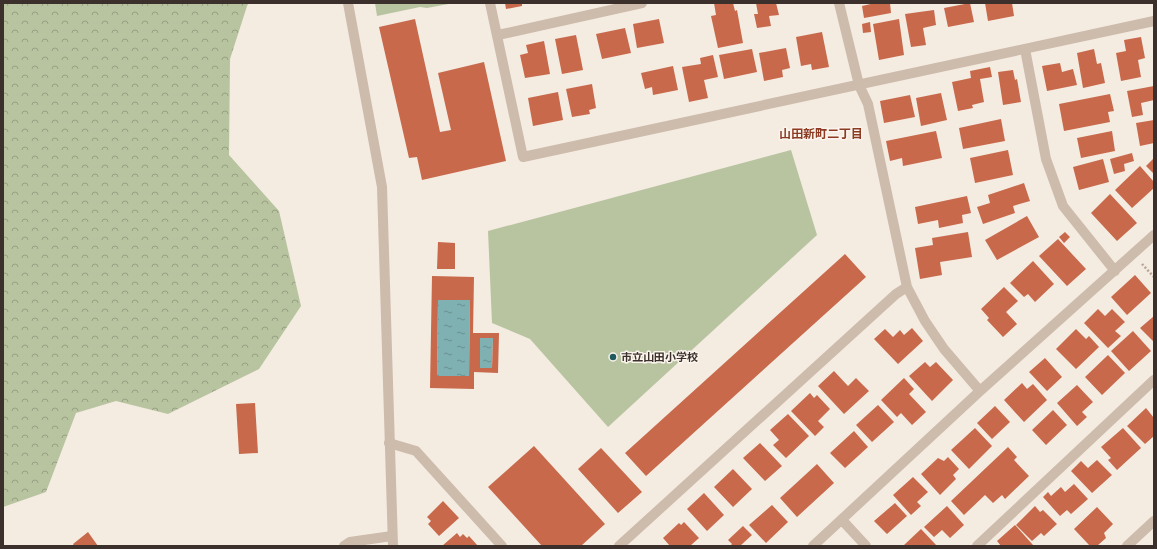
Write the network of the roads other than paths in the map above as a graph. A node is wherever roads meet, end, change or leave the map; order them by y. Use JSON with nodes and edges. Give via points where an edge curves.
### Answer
{"nodes":[{"id":1,"x":348,"y":3,"type":"edge"},
{"id":2,"x":490,"y":3,"type":"edge"},
{"id":3,"x":642,"y":3,"type":"edge"},
{"id":4,"x":839,"y":3,"type":"edge"},
{"id":5,"x":1154,"y":21,"type":"edge"},
{"id":6,"x":498,"y":36,"type":"junction"},
{"id":7,"x":1025,"y":49,"type":"junction"},
{"id":8,"x":859,"y":84,"type":"junction"},
{"id":9,"x":1154,"y":235,"type":"edge"},
{"id":10,"x":1116,"y":270,"type":"junction"},
{"id":11,"x":908,"y":287,"type":"junction"},
{"id":12,"x":1154,"y":380,"type":"edge"},
{"id":13,"x":980,"y":392,"type":"junction"},
{"id":14,"x":389,"y":443,"type":"junction"},
{"id":15,"x":842,"y":520,"type":"junction"},
{"id":16,"x":1154,"y":521,"type":"edge"},
{"id":17,"x":392,"y":541,"type":"edge"},
{"id":18,"x":344,"y":546,"type":"edge"},
{"id":19,"x":502,"y":546,"type":"edge"},
{"id":20,"x":619,"y":546,"type":"edge"},
{"id":21,"x":813,"y":546,"type":"edge"},
{"id":22,"x":866,"y":546,"type":"edge"},
{"id":23,"x":977,"y":546,"type":"edge"},
{"id":24,"x":1127,"y":546,"type":"edge"}],
"edges":[{"from":1,"to":14,"type":"street","via":[[382,187]]},
{"from":2,"to":6,"type":"street"},
{"from":3,"to":6,"type":"street"},
{"from":4,"to":8,"type":"street"},
{"from":5,"to":7,"type":"street"},
{"from":6,"to":8,"type":"street","via":[[523,157]]},
{"from":7,"to":8,"type":"street"},
{"from":7,"to":10,"type":"street","via":[[1046,159],[1063,206]]},
{"from":8,"to":11,"type":"street","via":[[868,104]]},
{"from":9,"to":10,"type":"street"},
{"from":10,"to":13,"type":"street"},
{"from":11,"to":13,"type":"street","via":[[925,322]]},
{"from":11,"to":20,"type":"street","via":[[896,294]]},
{"from":12,"to":23,"type":"street"},
{"from":13,"to":15,"type":"street"},
{"from":14,"to":17,"type":"street"},
{"from":14,"to":19,"type":"street","via":[[416,451]]},
{"from":15,"to":21,"type":"street"},
{"from":15,"to":22,"type":"street"},
{"from":16,"to":24,"type":"street"},
{"from":17,"to":18,"type":"street","via":[[350,542]]}]}
